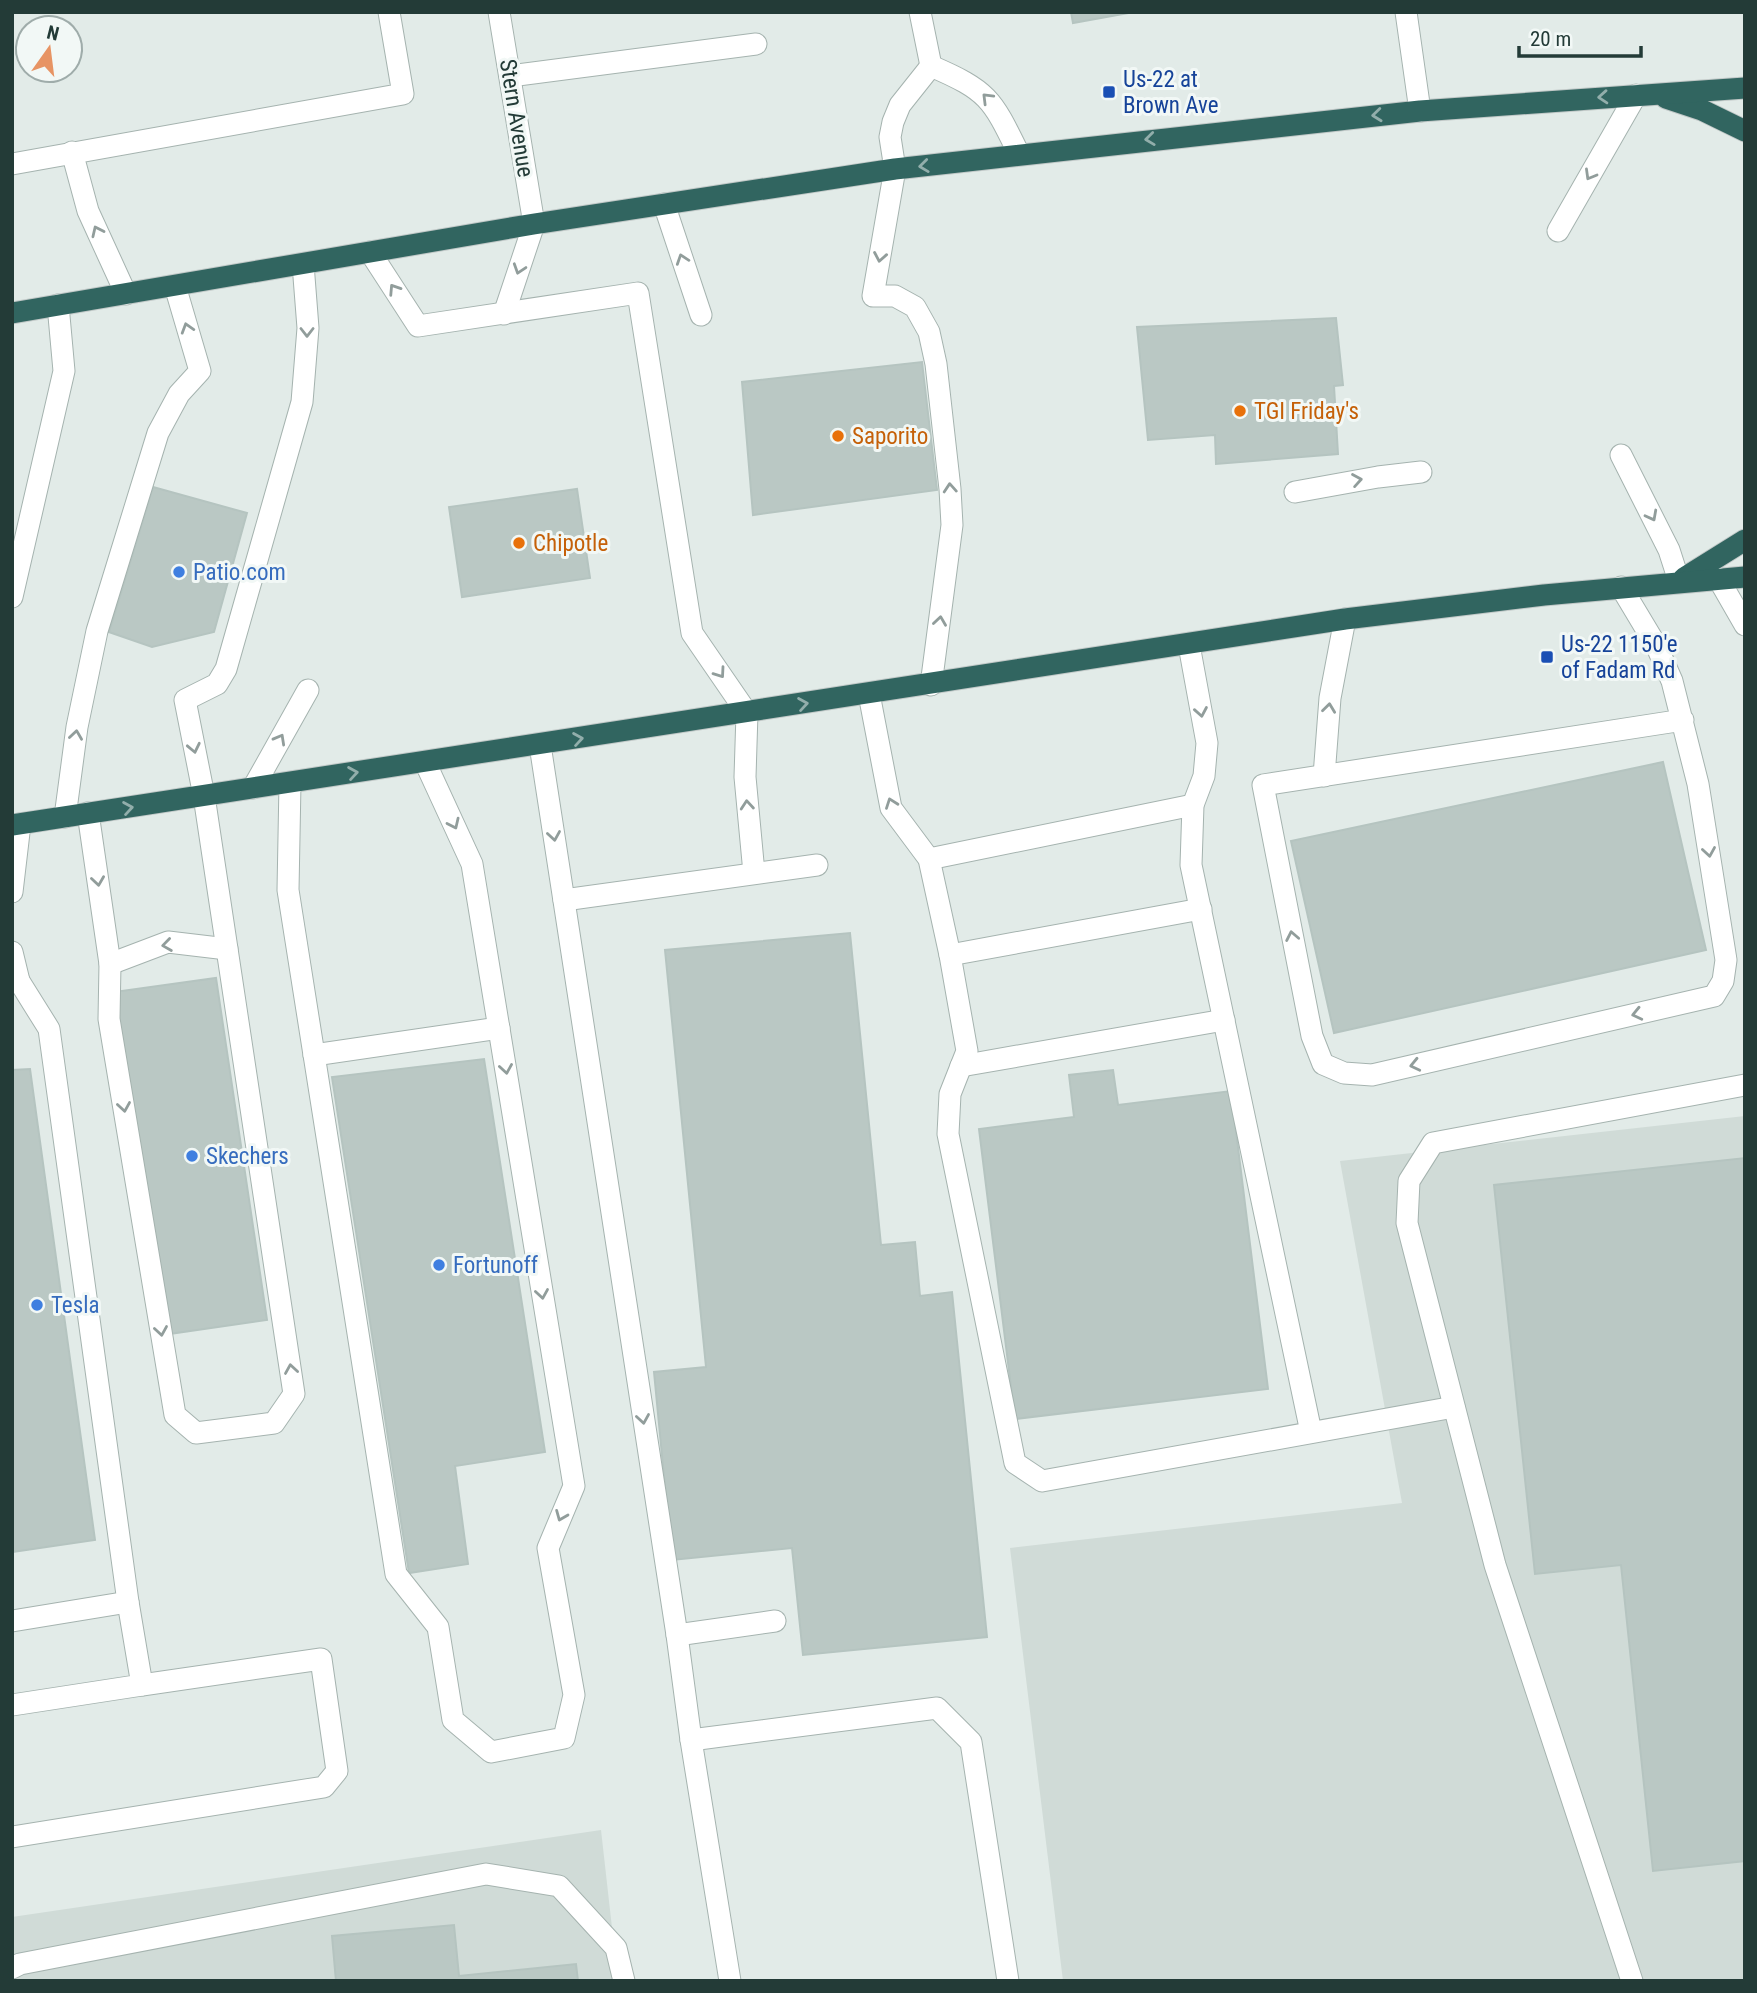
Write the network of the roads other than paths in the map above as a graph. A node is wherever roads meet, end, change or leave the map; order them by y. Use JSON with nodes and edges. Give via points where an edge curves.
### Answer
{"nodes":[{"id":1,"x":389,"y":12,"type":"edge"},
{"id":2,"x":499,"y":12,"type":"edge"},
{"id":3,"x":920,"y":12,"type":"edge"},
{"id":4,"x":1406,"y":12,"type":"edge"},
{"id":5,"x":756,"y":44,"type":"dead end"},
{"id":6,"x":931,"y":66,"type":"junction"},
{"id":7,"x":510,"y":76,"type":"junction"},
{"id":8,"x":1745,"y":88,"type":"edge"},
{"id":9,"x":1646,"y":94,"type":"junction"},
{"id":10,"x":1420,"y":111,"type":"junction"},
{"id":11,"x":1745,"y":131,"type":"edge"},
{"id":12,"x":72,"y":152,"type":"junction"},
{"id":13,"x":1018,"y":154,"type":"junction"},
{"id":14,"x":12,"y":164,"type":"edge"},
{"id":15,"x":895,"y":169,"type":"junction"},
{"id":16,"x":664,"y":204,"type":"junction"},
{"id":17,"x":534,"y":224,"type":"junction"},
{"id":18,"x":1558,"y":231,"type":"dead end"},
{"id":19,"x":370,"y":252,"type":"junction"},
{"id":20,"x":303,"y":264,"type":"junction"},
{"id":21,"x":175,"y":286,"type":"junction"},
{"id":22,"x":126,"y":293,"type":"junction"},
{"id":23,"x":58,"y":305,"type":"junction"},
{"id":24,"x":12,"y":313,"type":"edge"},
{"id":25,"x":504,"y":314,"type":"junction"},
{"id":26,"x":701,"y":315,"type":"dead end"},
{"id":27,"x":1621,"y":455,"type":"dead end"},
{"id":28,"x":1421,"y":472,"type":"dead end"},
{"id":29,"x":1295,"y":492,"type":"dead end"},
{"id":30,"x":1745,"y":540,"type":"edge"},
{"id":31,"x":1745,"y":577,"type":"edge"},
{"id":32,"x":1718,"y":578,"type":"junction"},
{"id":33,"x":1679,"y":581,"type":"junction"},
{"id":34,"x":1621,"y":587,"type":"junction"},
{"id":35,"x":12,"y":597,"type":"edge"},
{"id":36,"x":1346,"y":619,"type":"junction"},
{"id":37,"x":1745,"y":625,"type":"edge"},
{"id":38,"x":1189,"y":645,"type":"junction"},
{"id":39,"x":930,"y":685,"type":"junction"},
{"id":40,"x":308,"y":690,"type":"dead end"},
{"id":41,"x":869,"y":694,"type":"junction"},
{"id":42,"x":747,"y":713,"type":"junction"},
{"id":43,"x":1683,"y":720,"type":"junction"},
{"id":44,"x":540,"y":744,"type":"junction"},
{"id":45,"x":425,"y":762,"type":"junction"},
{"id":46,"x":1324,"y":776,"type":"junction"},
{"id":47,"x":290,"y":782,"type":"junction"},
{"id":48,"x":253,"y":788,"type":"junction"},
{"id":49,"x":204,"y":796,"type":"junction"},
{"id":50,"x":1193,"y":805,"type":"junction"},
{"id":51,"x":88,"y":813,"type":"junction"},
{"id":52,"x":65,"y":817,"type":"junction"},
{"id":53,"x":16,"y":824,"type":"edge"},
{"id":54,"x":929,"y":859,"type":"junction"},
{"id":55,"x":817,"y":865,"type":"dead end"},
{"id":56,"x":754,"y":873,"type":"junction"},
{"id":57,"x":12,"y":892,"type":"edge"},
{"id":58,"x":564,"y":900,"type":"junction"},
{"id":59,"x":1201,"y":909,"type":"junction"},
{"id":60,"x":227,"y":949,"type":"junction"},
{"id":61,"x":12,"y":953,"type":"edge"},
{"id":62,"x":950,"y":955,"type":"junction"},
{"id":63,"x":110,"y":964,"type":"junction"},
{"id":64,"x":16,"y":981,"type":"edge"},
{"id":65,"x":1224,"y":1020,"type":"junction"},
{"id":66,"x":499,"y":1028,"type":"junction"},
{"id":67,"x":314,"y":1055,"type":"junction"},
{"id":68,"x":961,"y":1066,"type":"junction"},
{"id":69,"x":1745,"y":1085,"type":"edge"},
{"id":70,"x":1454,"y":1407,"type":"junction"},
{"id":71,"x":1311,"y":1432,"type":"junction"},
{"id":72,"x":128,"y":1602,"type":"junction"},
{"id":73,"x":12,"y":1621,"type":"edge"},
{"id":74,"x":775,"y":1621,"type":"dead end"},
{"id":75,"x":677,"y":1635,"type":"junction"},
{"id":76,"x":142,"y":1685,"type":"junction"},
{"id":77,"x":12,"y":1705,"type":"edge"},
{"id":78,"x":691,"y":1740,"type":"junction"},
{"id":79,"x":12,"y":1837,"type":"edge"},
{"id":80,"x":12,"y":1968,"type":"edge"},
{"id":81,"x":624,"y":1981,"type":"edge"},
{"id":82,"x":730,"y":1981,"type":"edge"},
{"id":83,"x":1008,"y":1981,"type":"edge"},
{"id":84,"x":1632,"y":1981,"type":"edge"}],
"edges":[{"from":1,"to":12,"type":"street","via":[[403,94]]},
{"from":2,"to":7,"type":"street","name":"Stern Avenue"},
{"from":3,"to":6,"type":"street"},
{"from":4,"to":10,"type":"street"},
{"from":5,"to":7,"type":"street"},
{"from":13,"to":6,"type":"street","one_way":true,"via":[[995,106],[962,79]]},
{"from":6,"to":15,"type":"street","via":[[892,122]]},
{"from":7,"to":17,"type":"street","name":"Stern Avenue"},
{"from":8,"to":9,"type":"highway"},
{"from":9,"to":10,"type":"highway","one_way":true},
{"from":9,"to":11,"type":"highway","via":[[1702,110]]},
{"from":9,"to":18,"type":"street","one_way":true},
{"from":10,"to":13,"type":"highway","one_way":true},
{"from":12,"to":14,"type":"street"},
{"from":22,"to":12,"type":"street","one_way":true,"via":[[88,211]]},
{"from":13,"to":15,"type":"highway","one_way":true},
{"from":15,"to":16,"type":"highway"},
{"from":15,"to":39,"type":"street","via":[[873,296],[895,296],[915,307],[929,332],[950,489],[952,525]]},
{"from":16,"to":17,"type":"highway"},
{"from":26,"to":16,"type":"street","one_way":true},
{"from":17,"to":19,"type":"highway"},
{"from":17,"to":25,"type":"street","one_way":true},
{"from":19,"to":20,"type":"highway"},
{"from":25,"to":19,"type":"street","one_way":true,"via":[[418,326]]},
{"from":20,"to":21,"type":"highway"},
{"from":20,"to":49,"type":"street","one_way":true,"via":[[308,328],[302,402],[226,669],[217,684],[184,700]]},
{"from":21,"to":22,"type":"highway"},
{"from":52,"to":21,"type":"street","one_way":true,"via":[[97,631],[158,433],[178,394],[200,371]]},
{"from":22,"to":23,"type":"highway"},
{"from":23,"to":24,"type":"highway"},
{"from":23,"to":35,"type":"street","via":[[64,371]]},
{"from":25,"to":42,"type":"street","one_way":true,"via":[[638,293],[692,633]]},
{"from":27,"to":33,"type":"street","one_way":true,"via":[[1654,518]]},
{"from":29,"to":28,"type":"street","one_way":true},
{"from":30,"to":33,"type":"highway"},
{"from":31,"to":32,"type":"highway"},
{"from":32,"to":33,"type":"highway"},
{"from":32,"to":37,"type":"street"},
{"from":33,"to":34,"type":"highway"},
{"from":34,"to":36,"type":"highway"},
{"from":34,"to":43,"type":"street","via":[[1665,663]]},
{"from":36,"to":38,"type":"highway"},
{"from":46,"to":36,"type":"street","one_way":true,"via":[[1330,698]]},
{"from":38,"to":39,"type":"highway"},
{"from":38,"to":50,"type":"street","one_way":true,"via":[[1207,743],[1204,776]]},
{"from":39,"to":41,"type":"highway"},
{"from":48,"to":40,"type":"street","one_way":true},
{"from":42,"to":41,"type":"highway","one_way":true},
{"from":54,"to":41,"type":"street","one_way":true,"via":[[891,808]]},
{"from":44,"to":42,"type":"highway","one_way":true},
{"from":56,"to":42,"type":"street","one_way":true,"via":[[745,777]]},
{"from":43,"to":46,"type":"street"},
{"from":43,"to":46,"type":"street","one_way":true,"via":[[1727,960],[1714,996],[1372,1075],[1344,1073],[1323,1064],[1312,1036],[1262,785]]},
{"from":44,"to":45,"type":"highway"},
{"from":44,"to":58,"type":"street","one_way":true},
{"from":47,"to":45,"type":"highway","one_way":true},
{"from":45,"to":66,"type":"street","one_way":true,"via":[[472,864]]},
{"from":47,"to":48,"type":"highway"},
{"from":47,"to":67,"type":"street","via":[[288,890]]},
{"from":48,"to":49,"type":"highway"},
{"from":51,"to":49,"type":"highway","one_way":true},
{"from":49,"to":60,"type":"street"},
{"from":50,"to":54,"type":"street"},
{"from":50,"to":59,"type":"street","via":[[1191,865]]},
{"from":51,"to":52,"type":"highway"},
{"from":51,"to":63,"type":"street","one_way":true},
{"from":52,"to":53,"type":"highway"},
{"from":53,"to":57,"type":"street"},
{"from":54,"to":62,"type":"street"},
{"from":55,"to":56,"type":"street"},
{"from":56,"to":58,"type":"street"},
{"from":58,"to":75,"type":"street","one_way":true},
{"from":59,"to":62,"type":"street"},
{"from":59,"to":65,"type":"street"},
{"from":60,"to":63,"type":"street","one_way":true,"via":[[168,942]]},
{"from":63,"to":60,"type":"street","one_way":true,"via":[[109,1019],[175,1415],[196,1433],[274,1423],[294,1394]]},
{"from":61,"to":64,"type":"street"},
{"from":62,"to":68,"type":"street","via":[[967,1051]]},
{"from":64,"to":72,"type":"street","via":[[49,1029]]},
{"from":65,"to":68,"type":"street"},
{"from":65,"to":71,"type":"street"},
{"from":66,"to":67,"type":"street"},
{"from":66,"to":67,"type":"street","one_way":true,"via":[[574,1486],[548,1548],[574,1695],[564,1738],[491,1752],[453,1720],[438,1627],[396,1574]]},
{"from":68,"to":71,"type":"street","via":[[950,1094],[948,1134],[1015,1463],[1042,1481]]},
{"from":69,"to":70,"type":"street","via":[[1433,1143],[1409,1181],[1407,1223]]},
{"from":70,"to":71,"type":"street"},
{"from":70,"to":84,"type":"street","via":[[1495,1565]]},
{"from":72,"to":73,"type":"street"},
{"from":72,"to":76,"type":"street"},
{"from":74,"to":75,"type":"street"},
{"from":75,"to":78,"type":"street"},
{"from":76,"to":77,"type":"street"},
{"from":76,"to":79,"type":"street","via":[[321,1659],[337,1771],[324,1787]]},
{"from":78,"to":82,"type":"street"},
{"from":78,"to":83,"type":"street","via":[[937,1709],[971,1742]]},
{"from":80,"to":81,"type":"street","via":[[486,1874],[559,1886],[616,1948]]}]}
